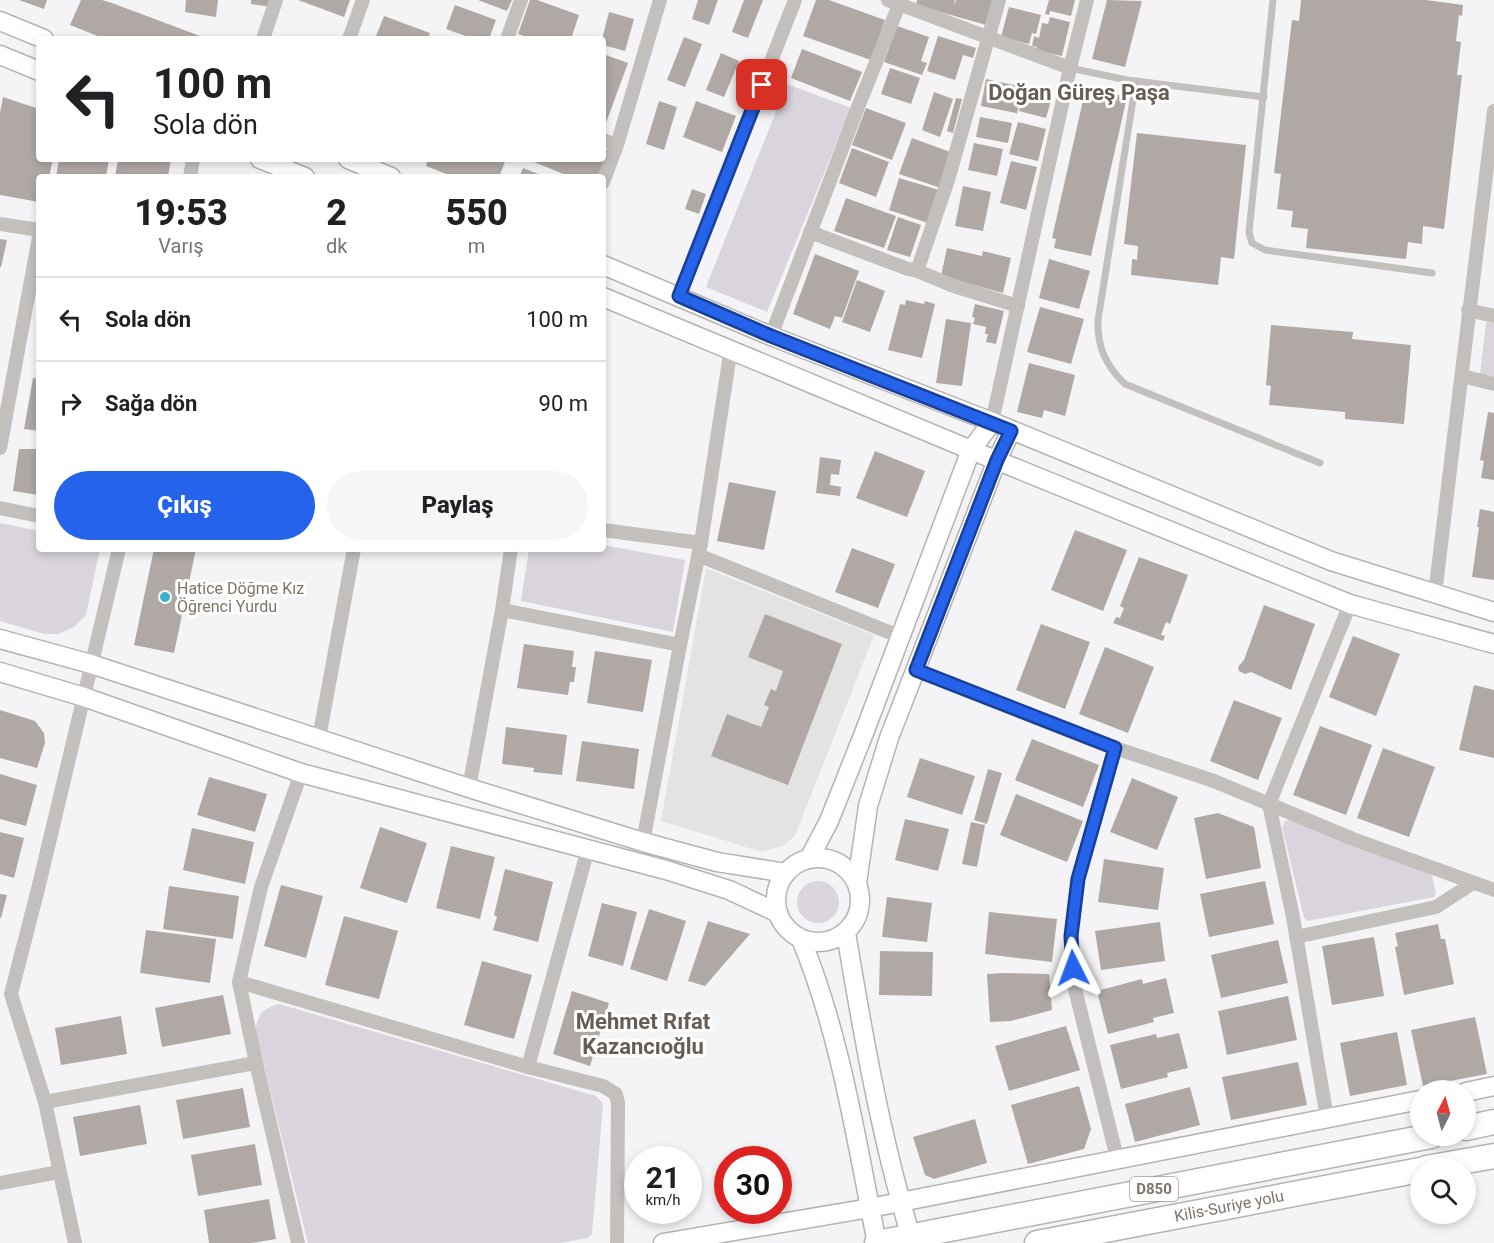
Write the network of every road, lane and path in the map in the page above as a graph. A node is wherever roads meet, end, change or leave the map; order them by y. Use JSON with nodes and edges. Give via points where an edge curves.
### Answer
{"nodes":[{"id":1,"x":276,"y":0,"type":"edge"},
{"id":2,"x":363,"y":0,"type":"edge"},
{"id":3,"x":521,"y":0,"type":"edge"},
{"id":4,"x":660,"y":0,"type":"edge"},
{"id":5,"x":795,"y":0,"type":"edge"},
{"id":6,"x":999,"y":0,"type":"edge"},
{"id":7,"x":1087,"y":0,"type":"edge"},
{"id":8,"x":1273,"y":0,"type":"edge"},
{"id":9,"x":896,"y":1,"type":"edge"},
{"id":10,"x":0,"y":21,"type":"edge"},
{"id":11,"x":37,"y":36,"type":"edge"},
{"id":12,"x":264,"y":36,"type":"edge"},
{"id":13,"x":351,"y":36,"type":"edge"},
{"id":14,"x":508,"y":36,"type":"edge"},
{"id":15,"x":989,"y":38,"type":"junction"},
{"id":16,"x":0,"y":55,"type":"edge"},
{"id":17,"x":1070,"y":68,"type":"junction"},
{"id":18,"x":36,"y":70,"type":"edge"},
{"id":19,"x":1136,"y":81,"type":"junction"},
{"id":20,"x":1264,"y":97,"type":"junction"},
{"id":21,"x":1494,"y":111,"type":"edge"},
{"id":22,"x":606,"y":141,"type":"edge"},
{"id":23,"x":617,"y":145,"type":"junction"},
{"id":24,"x":268,"y":162,"type":"edge"},
{"id":25,"x":355,"y":162,"type":"edge"},
{"id":26,"x":298,"y":174,"type":"edge"},
{"id":27,"x":384,"y":174,"type":"edge"},
{"id":28,"x":606,"y":174,"type":"edge"},
{"id":29,"x":0,"y":224,"type":"edge"},
{"id":30,"x":36,"y":230,"type":"edge"},
{"id":31,"x":810,"y":232,"type":"junction"},
{"id":32,"x":36,"y":253,"type":"edge"},
{"id":33,"x":606,"y":266,"type":"edge"},
{"id":34,"x":915,"y":270,"type":"junction"},
{"id":35,"x":1432,"y":273,"type":"dead end"},
{"id":36,"x":679,"y":296,"type":"junction"},
{"id":37,"x":606,"y":298,"type":"edge"},
{"id":38,"x":1018,"y":306,"type":"junction"},
{"id":39,"x":1468,"y":310,"type":"junction"},
{"id":40,"x":1494,"y":316,"type":"edge"},
{"id":41,"x":771,"y":336,"type":"junction"},
{"id":42,"x":731,"y":348,"type":"junction"},
{"id":43,"x":1462,"y":376,"type":"junction"},
{"id":44,"x":1494,"y":384,"type":"edge"},
{"id":45,"x":992,"y":422,"type":"junction"},
{"id":46,"x":1011,"y":431,"type":"junction"},
{"id":47,"x":0,"y":448,"type":"edge"},
{"id":48,"x":971,"y":450,"type":"junction"},
{"id":49,"x":997,"y":460,"type":"junction"},
{"id":50,"x":1320,"y":463,"type":"dead end"},
{"id":51,"x":0,"y":508,"type":"edge"},
{"id":52,"x":36,"y":515,"type":"edge"},
{"id":53,"x":606,"y":531,"type":"edge"},
{"id":54,"x":699,"y":549,"type":"junction"},
{"id":55,"x":118,"y":552,"type":"edge"},
{"id":56,"x":353,"y":552,"type":"edge"},
{"id":57,"x":511,"y":552,"type":"edge"},
{"id":58,"x":1435,"y":594,"type":"junction"},
{"id":59,"x":1350,"y":604,"type":"junction"},
{"id":60,"x":502,"y":610,"type":"junction"},
{"id":61,"x":1494,"y":612,"type":"edge"},
{"id":62,"x":901,"y":636,"type":"junction"},
{"id":63,"x":0,"y":639,"type":"edge"},
{"id":64,"x":1494,"y":644,"type":"edge"},
{"id":65,"x":680,"y":645,"type":"junction"},
{"id":66,"x":91,"y":664,"type":"junction"},
{"id":67,"x":916,"y":670,"type":"junction"},
{"id":68,"x":0,"y":672,"type":"edge"},
{"id":69,"x":84,"y":697,"type":"junction"},
{"id":70,"x":319,"y":738,"type":"junction"},
{"id":71,"x":1115,"y":748,"type":"junction"},
{"id":72,"x":301,"y":773,"type":"junction"},
{"id":73,"x":469,"y":788,"type":"junction"},
{"id":74,"x":1269,"y":804,"type":"junction"},
{"id":75,"x":643,"y":842,"type":"junction"},
{"id":76,"x":588,"y":849,"type":"junction"},
{"id":77,"x":809,"y":859,"type":"junction"},
{"id":78,"x":786,"y":873,"type":"junction"},
{"id":79,"x":857,"y":883,"type":"junction"},
{"id":80,"x":1473,"y":883,"type":"junction"},
{"id":81,"x":1494,"y":890,"type":"edge"},
{"id":82,"x":778,"y":913,"type":"junction"},
{"id":83,"x":846,"y":933,"type":"junction"},
{"id":84,"x":1296,"y":937,"type":"junction"},
{"id":85,"x":801,"y":939,"type":"junction"},
{"id":86,"x":239,"y":982,"type":"junction"},
{"id":87,"x":5,"y":995,"type":"edge"},
{"id":88,"x":256,"y":1063,"type":"junction"},
{"id":89,"x":528,"y":1068,"type":"junction"},
{"id":90,"x":1494,"y":1086,"type":"edge"},
{"id":91,"x":1476,"y":1090,"type":"edge"},
{"id":92,"x":45,"y":1102,"type":"junction"},
{"id":93,"x":1410,"y":1102,"type":"edge"},
{"id":94,"x":1327,"y":1118,"type":"junction"},
{"id":95,"x":1494,"y":1122,"type":"edge"},
{"id":96,"x":1476,"y":1126,"type":"edge"},
{"id":97,"x":1410,"y":1140,"type":"edge"},
{"id":98,"x":1494,"y":1156,"type":"edge"},
{"id":99,"x":1117,"y":1158,"type":"junction"},
{"id":100,"x":1476,"y":1159,"type":"edge"},
{"id":101,"x":59,"y":1172,"type":"junction"},
{"id":102,"x":1410,"y":1172,"type":"edge"},
{"id":103,"x":0,"y":1183,"type":"edge"},
{"id":104,"x":900,"y":1201,"type":"junction"},
{"id":105,"x":870,"y":1208,"type":"junction"},
{"id":106,"x":911,"y":1238,"type":"junction"},
{"id":107,"x":75,"y":1243,"type":"edge"},
{"id":108,"x":298,"y":1243,"type":"edge"},
{"id":109,"x":616,"y":1243,"type":"edge"},
{"id":110,"x":663,"y":1243,"type":"edge"},
{"id":111,"x":877,"y":1243,"type":"edge"},
{"id":112,"x":1037,"y":1243,"type":"edge"}],
"edges":[{"from":1,"to":12,"type":"street"},
{"from":2,"to":13,"type":"street"},
{"from":3,"to":14,"type":"street"},
{"from":4,"to":23,"type":"street"},
{"from":5,"to":36,"type":"street"},
{"from":6,"to":15,"type":"street"},
{"from":7,"to":17,"type":"street"},
{"from":8,"to":20,"type":"lane"},
{"from":9,"to":15,"type":"street"},
{"from":9,"to":31,"type":"street"},
{"from":10,"to":11,"type":"street"},
{"from":15,"to":17,"type":"street"},
{"from":15,"to":34,"type":"street","via":[[948,180]]},
{"from":16,"to":18,"type":"street"},
{"from":17,"to":19,"type":"lane"},
{"from":17,"to":38,"type":"street"},
{"from":19,"to":20,"type":"lane"},
{"from":19,"to":50,"type":"lane","via":[[1098,320],[1105,359],[1125,384]]},
{"from":20,"to":35,"type":"lane","via":[[1249,232],[1252,243],[1265,250]]},
{"from":21,"to":39,"type":"street"},
{"from":22,"to":23,"type":"street"},
{"from":23,"to":28,"type":"street"},
{"from":24,"to":26,"type":"street"},
{"from":25,"to":27,"type":"street"},
{"from":29,"to":30,"type":"street"},
{"from":31,"to":34,"type":"street"},
{"from":31,"to":41,"type":"street"},
{"from":32,"to":47,"type":"street"},
{"from":33,"to":36,"type":"street"},
{"from":34,"to":38,"type":"street"},
{"from":36,"to":41,"type":"street"},
{"from":37,"to":42,"type":"street"},
{"from":38,"to":45,"type":"street"},
{"from":39,"to":40,"type":"street"},
{"from":39,"to":43,"type":"street"},
{"from":41,"to":45,"type":"street"},
{"from":42,"to":48,"type":"street"},
{"from":42,"to":54,"type":"street"},
{"from":43,"to":44,"type":"street"},
{"from":43,"to":58,"type":"street"},
{"from":45,"to":46,"type":"street"},
{"from":45,"to":48,"type":"street"},
{"from":46,"to":49,"type":"street"},
{"from":46,"to":58,"type":"street","via":[[1331,561]]},
{"from":48,"to":49,"type":"street"},
{"from":48,"to":62,"type":"street"},
{"from":49,"to":59,"type":"street"},
{"from":49,"to":67,"type":"street"},
{"from":51,"to":52,"type":"street"},
{"from":53,"to":54,"type":"street"},
{"from":54,"to":62,"type":"street"},
{"from":54,"to":65,"type":"street"},
{"from":55,"to":66,"type":"street"},
{"from":56,"to":70,"type":"street"},
{"from":57,"to":60,"type":"street"},
{"from":58,"to":61,"type":"street"},
{"from":59,"to":64,"type":"street"},
{"from":59,"to":74,"type":"street"},
{"from":60,"to":65,"type":"street"},
{"from":60,"to":73,"type":"street"},
{"from":62,"to":77,"type":"street","via":[[829,821]]},
{"from":63,"to":66,"type":"street"},
{"from":65,"to":75,"type":"street"},
{"from":66,"to":69,"type":"street"},
{"from":66,"to":70,"type":"street"},
{"from":67,"to":71,"type":"street"},
{"from":67,"to":79,"type":"street","via":[[868,806]]},
{"from":68,"to":69,"type":"street"},
{"from":69,"to":72,"type":"street"},
{"from":69,"to":87,"type":"street"},
{"from":70,"to":73,"type":"street"},
{"from":71,"to":74,"type":"street"},
{"from":71,"to":99,"type":"street","via":[[1078,879],[1071,936],[1074,985]]},
{"from":72,"to":76,"type":"street"},
{"from":72,"to":86,"type":"street","via":[[261,887]]},
{"from":73,"to":75,"type":"street"},
{"from":74,"to":80,"type":"street"},
{"from":74,"to":84,"type":"street"},
{"from":75,"to":78,"type":"street","via":[[717,862]]},
{"from":76,"to":82,"type":"street","via":[[729,891]]},
{"from":76,"to":89,"type":"street"},
{"from":77,"to":78,"type":"street"},
{"from":77,"to":79,"type":"street","via":[[837,862]]},
{"from":78,"to":82,"type":"street","via":[[778,886]]},
{"from":79,"to":83,"type":"street","via":[[860,910]]},
{"from":80,"to":81,"type":"street"},
{"from":80,"to":84,"type":"street","via":[[1436,907]]},
{"from":82,"to":85,"type":"street","via":[[783,924]]},
{"from":83,"to":85,"type":"street","via":[[824,942]]},
{"from":83,"to":104,"type":"street","via":[[866,1055]]},
{"from":84,"to":94,"type":"street"},
{"from":85,"to":105,"type":"street","via":[[817,979],[844,1077]]},
{"from":86,"to":88,"type":"street"},
{"from":86,"to":89,"type":"street"},
{"from":87,"to":92,"type":"street"},
{"from":88,"to":92,"type":"street"},
{"from":88,"to":108,"type":"street"},
{"from":89,"to":109,"type":"street","via":[[603,1086],[616,1094]]},
{"from":90,"to":91,"type":"street"},
{"from":92,"to":101,"type":"street"},
{"from":93,"to":94,"type":"street"},
{"from":94,"to":99,"type":"street"},
{"from":95,"to":96,"type":"highway"},
{"from":97,"to":106,"type":"highway","number":"D850"},
{"from":98,"to":100,"type":"highway"},
{"from":99,"to":104,"type":"street"},
{"from":101,"to":103,"type":"street"},
{"from":101,"to":107,"type":"street"},
{"from":102,"to":112,"type":"highway","name":"Kilis-Suriye yolu","number":"D850"},
{"from":104,"to":105,"type":"street"},
{"from":104,"to":106,"type":"street"},
{"from":105,"to":110,"type":"street"},
{"from":105,"to":111,"type":"street"},
{"from":106,"to":111,"type":"highway","number":"D850"}]}
